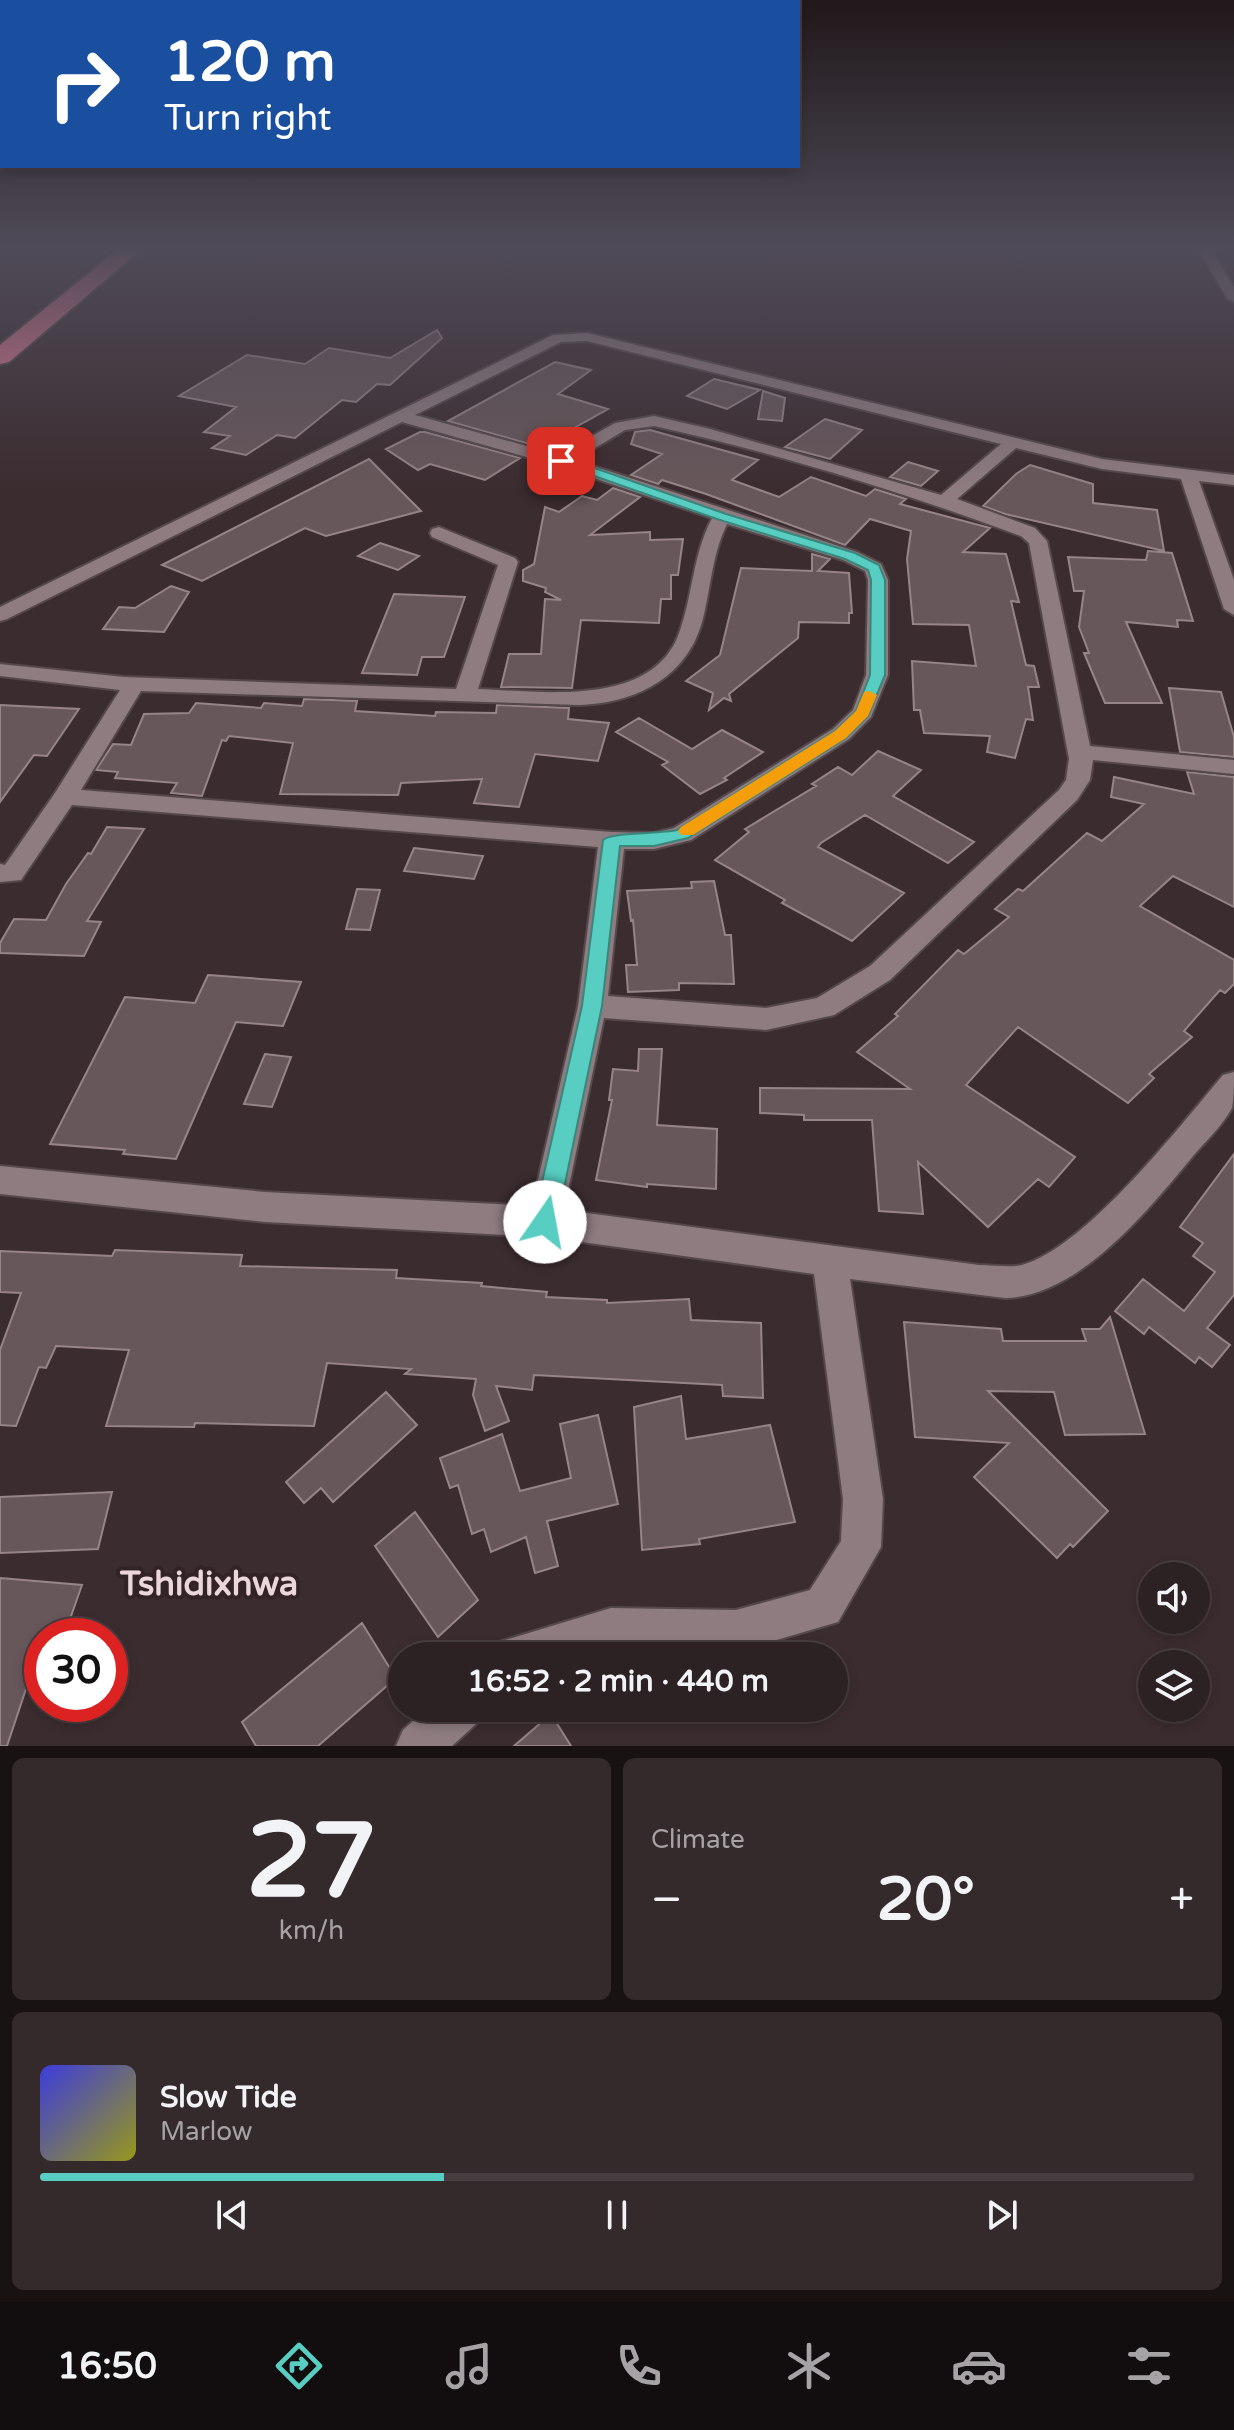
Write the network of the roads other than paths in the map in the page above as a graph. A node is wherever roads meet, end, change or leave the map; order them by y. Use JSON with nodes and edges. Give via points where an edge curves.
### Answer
{"nodes":[{"id":1,"x":34,"y":329,"type":"edge"},
{"id":2,"x":0,"y":357,"type":"edge"},
{"id":3,"x":400,"y":416,"type":"junction"},
{"id":4,"x":1012,"y":443,"type":"junction"},
{"id":5,"x":1234,"y":457,"type":"edge"},
{"id":6,"x":561,"y":461,"type":"junction"},
{"id":7,"x":1189,"y":476,"type":"junction"},
{"id":8,"x":1225,"y":479,"type":"edge"},
{"id":9,"x":944,"y":501,"type":"junction"},
{"id":10,"x":722,"y":516,"type":"junction"},
{"id":11,"x":439,"y":533,"type":"dead end"},
{"id":12,"x":1234,"y":609,"type":"edge"},
{"id":13,"x":0,"y":615,"type":"edge"},
{"id":14,"x":0,"y":670,"type":"edge"},
{"id":15,"x":134,"y":684,"type":"junction"},
{"id":16,"x":465,"y":696,"type":"junction"},
{"id":17,"x":1081,"y":752,"type":"junction"},
{"id":18,"x":1234,"y":767,"type":"edge"},
{"id":19,"x":65,"y":797,"type":"junction"},
{"id":20,"x":612,"y":840,"type":"junction"},
{"id":21,"x":4,"y":880,"type":"edge"},
{"id":22,"x":592,"y":1006,"type":"junction"},
{"id":23,"x":1234,"y":1084,"type":"edge"},
{"id":24,"x":0,"y":1180,"type":"edge"},
{"id":25,"x":545,"y":1222,"type":"junction"},
{"id":26,"x":830,"y":1261,"type":"junction"},
{"id":27,"x":566,"y":1642,"type":"edge"},
{"id":28,"x":445,"y":1722,"type":"edge"},
{"id":29,"x":419,"y":1746,"type":"edge"}],
"edges":[{"from":1,"to":2,"type":"highway"},
{"from":3,"to":4,"type":"street","via":[[551,340],[579,336]]},
{"from":3,"to":6,"type":"street"},
{"from":3,"to":13,"type":"street"},
{"from":4,"to":7,"type":"street","via":[[1102,464]]},
{"from":4,"to":9,"type":"street"},
{"from":5,"to":8,"type":"street"},
{"from":6,"to":9,"type":"street","via":[[621,426],[654,421]]},
{"from":6,"to":10,"type":"street"},
{"from":7,"to":8,"type":"street"},
{"from":7,"to":12,"type":"street"},
{"from":9,"to":17,"type":"street","via":[[1028,532],[1038,541]]},
{"from":10,"to":16,"type":"street","via":[[703,557],[691,626],[679,654],[666,668],[647,681],[590,698]]},
{"from":10,"to":20,"type":"street","via":[[874,568],[877,675],[863,712],[841,734],[682,834],[654,841]]},
{"from":11,"to":16,"type":"street","via":[[508,562]]},
{"from":14,"to":15,"type":"street"},
{"from":15,"to":16,"type":"street"},
{"from":15,"to":19,"type":"street"},
{"from":17,"to":18,"type":"street"},
{"from":17,"to":22,"type":"street","via":[[1078,780],[1068,795],[880,973],[824,1007],[766,1019]]},
{"from":19,"to":20,"type":"street"},
{"from":19,"to":21,"type":"street"},
{"from":20,"to":22,"type":"street"},
{"from":22,"to":25,"type":"street"},
{"from":23,"to":26,"type":"street","via":[[1139,1195],[1072,1258],[1022,1281],[979,1281]]},
{"from":24,"to":25,"type":"street","via":[[265,1207]]},
{"from":25,"to":26,"type":"street"},
{"from":26,"to":27,"type":"street","via":[[863,1499],[861,1547],[823,1607],[736,1631],[611,1629]]},
{"from":28,"to":29,"type":"street"}]}
